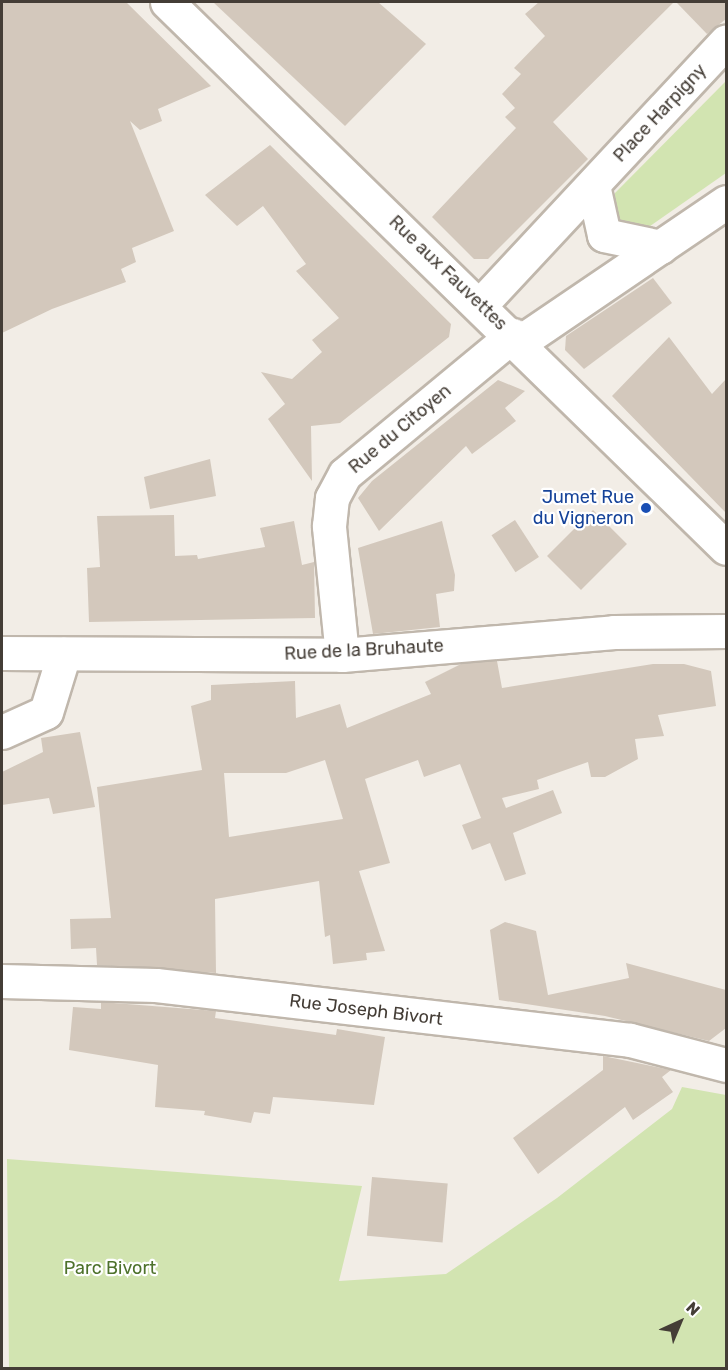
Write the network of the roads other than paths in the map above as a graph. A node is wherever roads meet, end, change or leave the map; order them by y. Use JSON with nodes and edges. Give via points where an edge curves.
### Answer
{"nodes":[{"id":1,"x":167,"y":2,"type":"edge"},
{"id":2,"x":726,"y":41,"type":"edge"},
{"id":3,"x":594,"y":185,"type":"junction"},
{"id":4,"x":726,"y":202,"type":"edge"},
{"id":5,"x":661,"y":247,"type":"junction"},
{"id":6,"x":481,"y":304,"type":"junction"},
{"id":7,"x":516,"y":339,"type":"junction"},
{"id":8,"x":726,"y":548,"type":"edge"},
{"id":9,"x":726,"y":631,"type":"edge"},
{"id":10,"x":2,"y":653,"type":"edge"},
{"id":11,"x":64,"y":654,"type":"junction"},
{"id":12,"x":342,"y":655,"type":"junction"},
{"id":13,"x":2,"y":732,"type":"edge"},
{"id":14,"x":2,"y":981,"type":"edge"},
{"id":15,"x":726,"y":1065,"type":"edge"}],
"edges":[{"from":1,"to":6,"type":"street","name":"Rue aux Fauvettes"},
{"from":2,"to":3,"type":"street","name":"Place Harpigny"},
{"from":3,"to":5,"type":"street","via":[[604,235]]},
{"from":3,"to":6,"type":"street","name":"Place Harpigny"},
{"from":4,"to":5,"type":"street"},
{"from":5,"to":7,"type":"street"},
{"from":6,"to":7,"type":"street","name":"Rue aux Fauvettes"},
{"from":7,"to":8,"type":"street","name":"Rue aux Fauvettes"},
{"from":7,"to":12,"type":"street","name":"Rue du Citoyen","via":[[345,474],[336,490],[329,526]]},
{"from":9,"to":12,"type":"street","name":"Rue de la Bruhaute","via":[[614,632]]},
{"from":10,"to":11,"type":"street","name":"Rue de la Bruhaute"},
{"from":11,"to":12,"type":"street","name":"Rue de la Bruhaute"},
{"from":11,"to":13,"type":"street","via":[[46,712]]},
{"from":14,"to":15,"type":"street","name":"Rue Joseph Bivort","via":[[156,985],[630,1040]]}]}
